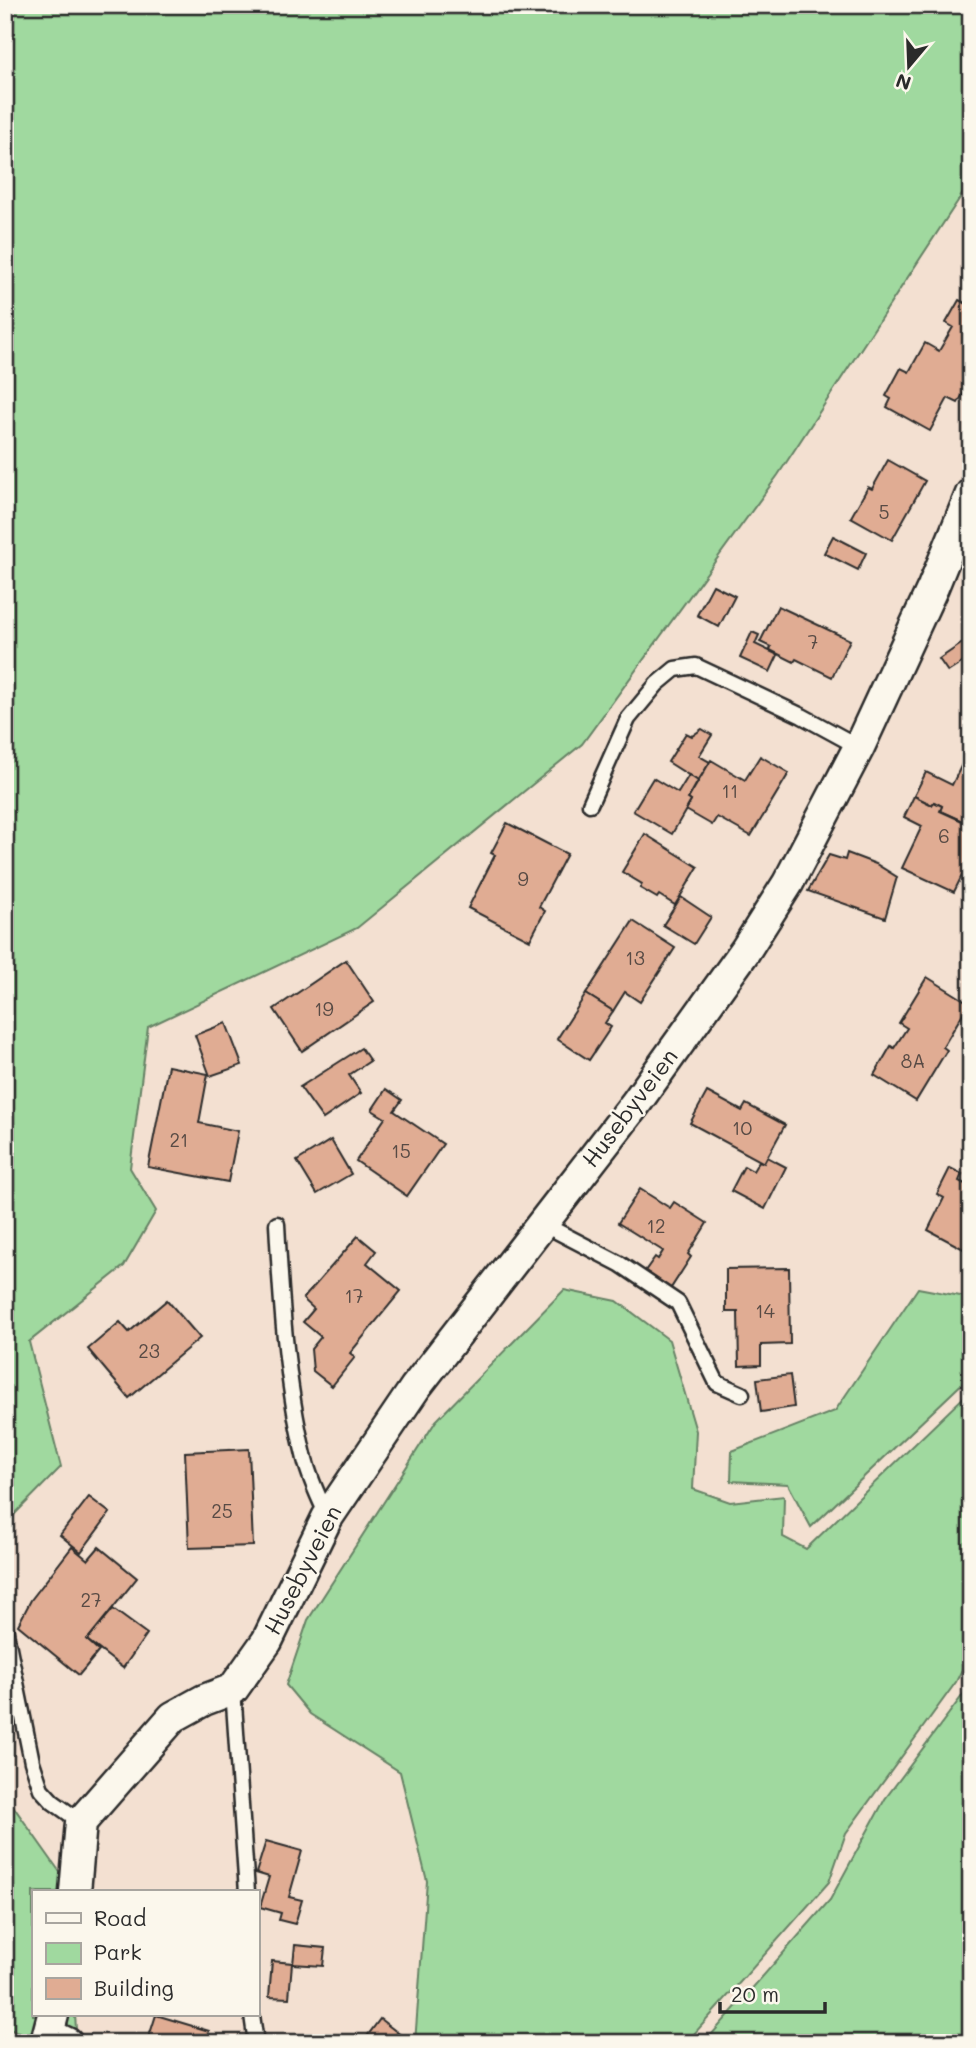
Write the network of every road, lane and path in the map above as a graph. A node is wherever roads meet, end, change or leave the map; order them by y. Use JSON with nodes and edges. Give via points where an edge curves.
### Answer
{"nodes":[{"id":1,"x":971,"y":494,"type":"edge"},
{"id":2,"x":859,"y":747,"type":"junction"},
{"id":3,"x":590,"y":804,"type":"dead end"},
{"id":4,"x":277,"y":1224,"type":"dead end"},
{"id":5,"x":543,"y":1224,"type":"junction"},
{"id":6,"x":742,"y":1394,"type":"dead end"},
{"id":7,"x":327,"y":1517,"type":"junction"},
{"id":8,"x":5,"y":1628,"type":"edge"},
{"id":9,"x":233,"y":1689,"type":"junction"},
{"id":10,"x":81,"y":1822,"type":"junction"},
{"id":11,"x":75,"y":1890,"type":"edge"},
{"id":12,"x":247,"y":1890,"type":"edge"},
{"id":13,"x":53,"y":2016,"type":"edge"},
{"id":14,"x":252,"y":2016,"type":"edge"},
{"id":15,"x":67,"y":2043,"type":"edge"},
{"id":16,"x":256,"y":2043,"type":"edge"}],
"edges":[{"from":1,"to":2,"type":"street","name":"Husebyveien"},
{"from":2,"to":3,"type":"lane","via":[[696,666],[675,669],[628,719]]},
{"from":2,"to":5,"type":"street","name":"Husebyveien","via":[[788,883],[745,951]]},
{"from":4,"to":7,"type":"lane","via":[[281,1294],[304,1457]]},
{"from":5,"to":6,"type":"lane","via":[[620,1264],[678,1303],[716,1383]]},
{"from":5,"to":7,"type":"street","name":"Husebyveien","via":[[415,1388]]},
{"from":7,"to":9,"type":"street","name":"Husebyveien","via":[[267,1641]]},
{"from":8,"to":10,"type":"lane","via":[[41,1789]]},
{"from":9,"to":10,"type":"street","via":[[173,1717]]},
{"from":9,"to":12,"type":"lane"},
{"from":10,"to":11,"type":"street"},
{"from":13,"to":15,"type":"street","via":[[48,2034]]},
{"from":14,"to":16,"type":"lane"}]}
